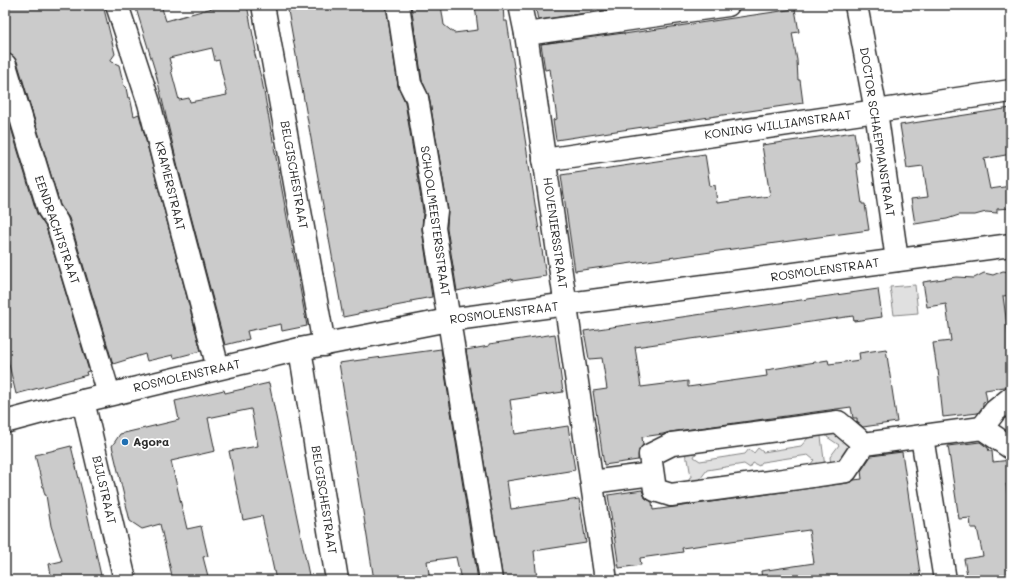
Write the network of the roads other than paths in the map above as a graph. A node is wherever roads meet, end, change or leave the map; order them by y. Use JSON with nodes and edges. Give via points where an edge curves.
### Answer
{"nodes":[{"id":1,"x":118,"y":5,"type":"edge"},
{"id":2,"x":263,"y":5,"type":"edge"},
{"id":3,"x":398,"y":5,"type":"edge"},
{"id":4,"x":520,"y":5,"type":"edge"},
{"id":5,"x":728,"y":5,"type":"edge"},
{"id":6,"x":856,"y":5,"type":"edge"},
{"id":7,"x":662,"y":10,"type":"edge"},
{"id":8,"x":526,"y":34,"type":"junction"},
{"id":9,"x":5,"y":65,"type":"edge"},
{"id":10,"x":1011,"y":91,"type":"edge"},
{"id":11,"x":876,"y":111,"type":"junction"},
{"id":12,"x":544,"y":160,"type":"junction"},
{"id":13,"x":1011,"y":245,"type":"edge"},
{"id":14,"x":897,"y":260,"type":"junction"},
{"id":15,"x":565,"y":306,"type":"junction"},
{"id":16,"x":448,"y":320,"type":"junction"},
{"id":17,"x":324,"y":345,"type":"junction"},
{"id":18,"x":300,"y":349,"type":"junction"},
{"id":19,"x":218,"y":368,"type":"junction"},
{"id":20,"x":109,"y":394,"type":"junction"},
{"id":21,"x":1011,"y":398,"type":"edge"},
{"id":22,"x":83,"y":401,"type":"junction"},
{"id":23,"x":6,"y":416,"type":"edge"},
{"id":24,"x":982,"y":428,"type":"junction"},
{"id":25,"x":922,"y":437,"type":"junction"},
{"id":26,"x":864,"y":444,"type":"junction"},
{"id":27,"x":1011,"y":448,"type":"edge"},
{"id":28,"x":652,"y":474,"type":"junction"},
{"id":29,"x":592,"y":482,"type":"junction"},
{"id":30,"x":125,"y":580,"type":"edge"},
{"id":31,"x":337,"y":580,"type":"edge"},
{"id":32,"x":491,"y":580,"type":"edge"},
{"id":33,"x":606,"y":580,"type":"edge"},
{"id":34,"x":945,"y":580,"type":"edge"}],
"edges":[{"from":1,"to":19,"type":"street","name":"KRAMERSTRAAT","via":[[150,103],[166,174]]},
{"from":2,"to":17,"type":"street","name":"BELGISCHESTRAAT"},
{"from":3,"to":16,"type":"street","name":"SCHOOLMEESTERSSTRAAT","via":[[410,84],[417,98],[436,211],[434,228]]},
{"from":4,"to":8,"type":"street","name":"HOVENIERSSTRAAT"},
{"from":5,"to":7,"type":"street"},
{"from":6,"to":11,"type":"street","name":"DOCTOR SCHAEPMANSTRAAT"},
{"from":7,"to":8,"type":"street"},
{"from":8,"to":12,"type":"street","name":"HOVENIERSSTRAAT"},
{"from":9,"to":20,"type":"street","name":"EENDRACHTSTRAAT","via":[[48,210],[57,222]]},
{"from":10,"to":11,"type":"street","name":"KONING WILLIAMSTRAAT"},
{"from":11,"to":12,"type":"street","name":"KONING WILLIAMSTRAAT"},
{"from":11,"to":14,"type":"street","name":"DOCTOR SCHAEPMANSTRAAT"},
{"from":12,"to":15,"type":"street","name":"HOVENIERSSTRAAT"},
{"from":13,"to":14,"type":"street","name":"ROSMOLENSTRAAT"},
{"from":14,"to":15,"type":"street","name":"ROSMOLENSTRAAT"},
{"from":15,"to":16,"type":"street","name":"ROSMOLENSTRAAT"},
{"from":15,"to":29,"type":"street","name":"HOVENIERSSTRAAT"},
{"from":16,"to":17,"type":"street","name":"ROSMOLENSTRAAT"},
{"from":16,"to":32,"type":"street","name":"SCHOOLMEESTERSSTRAAT"},
{"from":17,"to":18,"type":"street","name":"ROSMOLENSTRAAT"},
{"from":18,"to":19,"type":"street","name":"ROSMOLENSTRAAT"},
{"from":18,"to":31,"type":"street","name":"BELGISCHESTRAAT"},
{"from":19,"to":20,"type":"street","name":"ROSMOLENSTRAAT"},
{"from":20,"to":22,"type":"street","name":"ROSMOLENSTRAAT"},
{"from":21,"to":24,"type":"street","via":[[995,411]]},
{"from":22,"to":23,"type":"street","name":"ROSMOLENSTRAAT"},
{"from":22,"to":30,"type":"street","name":"BIJLSTRAAT"},
{"from":24,"to":25,"type":"street"},
{"from":24,"to":27,"type":"street"},
{"from":25,"to":26,"type":"street"},
{"from":25,"to":34,"type":"street"},
{"from":26,"to":28,"type":"street","via":[[846,471],[798,478],[671,495],[655,490]]},
{"from":26,"to":28,"type":"street","via":[[838,422],[672,444],[650,455]]},
{"from":28,"to":29,"type":"street"},
{"from":29,"to":33,"type":"street","name":"HOVENIERSSTRAAT"}]}
